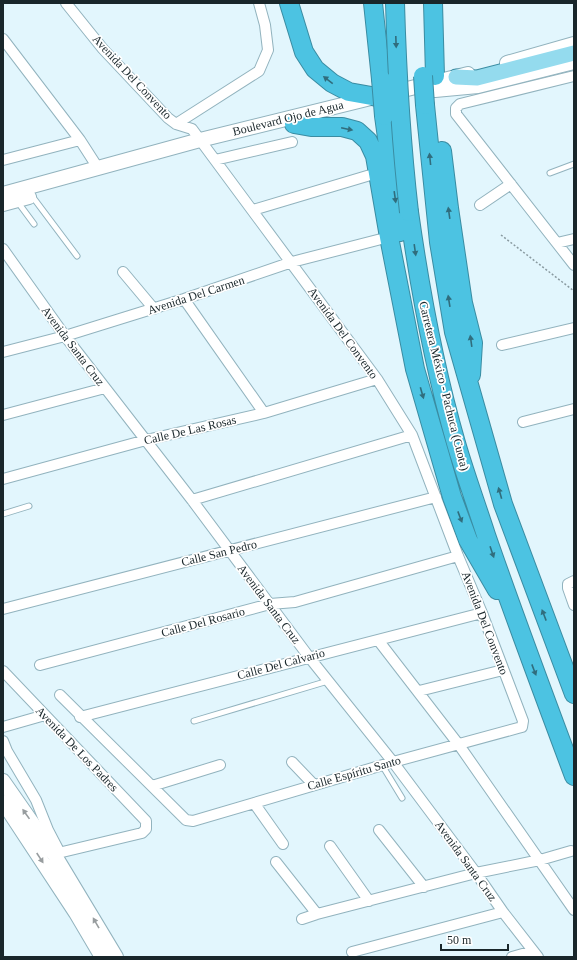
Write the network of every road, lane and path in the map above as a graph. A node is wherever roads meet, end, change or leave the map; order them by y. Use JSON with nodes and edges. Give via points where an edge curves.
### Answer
{"nodes":[{"id":1,"x":259,"y":3,"type":"edge"},
{"id":2,"x":289,"y":3,"type":"edge"},
{"id":3,"x":373,"y":3,"type":"edge"},
{"id":4,"x":395,"y":3,"type":"edge"},
{"id":5,"x":420,"y":3,"type":"edge"},
{"id":6,"x":433,"y":3,"type":"edge"},
{"id":7,"x":69,"y":4,"type":"edge"},
{"id":8,"x":3,"y":39,"type":"edge"},
{"id":9,"x":574,"y":44,"type":"edge"},
{"id":10,"x":574,"y":53,"type":"edge"},
{"id":11,"x":574,"y":62,"type":"edge"},
{"id":12,"x":429,"y":76,"type":"junction"},
{"id":13,"x":574,"y":76,"type":"edge"},
{"id":14,"x":456,"y":77,"type":"junction"},
{"id":15,"x":377,"y":96,"type":"junction"},
{"id":16,"x":176,"y":124,"type":"junction"},
{"id":17,"x":294,"y":124,"type":"junction"},
{"id":18,"x":80,"y":140,"type":"junction"},
{"id":19,"x":292,"y":142,"type":"dead end"},
{"id":20,"x":203,"y":144,"type":"junction"},
{"id":21,"x":3,"y":160,"type":"edge"},
{"id":22,"x":215,"y":160,"type":"junction"},
{"id":23,"x":574,"y":164,"type":"edge"},
{"id":24,"x":98,"y":168,"type":"junction"},
{"id":25,"x":377,"y":173,"type":"junction"},
{"id":26,"x":550,"y":173,"type":"dead end"},
{"id":27,"x":510,"y":184,"type":"junction"},
{"id":28,"x":3,"y":194,"type":"edge"},
{"id":29,"x":32,"y":196,"type":"junction"},
{"id":30,"x":10,"y":202,"type":"edge"},
{"id":31,"x":480,"y":205,"type":"dead end"},
{"id":32,"x":252,"y":210,"type":"junction"},
{"id":33,"x":34,"y":224,"type":"dead end"},
{"id":34,"x":501,"y":235,"type":"dead end"},
{"id":35,"x":389,"y":237,"type":"junction"},
{"id":36,"x":574,"y":239,"type":"edge"},
{"id":37,"x":557,"y":243,"type":"junction"},
{"id":38,"x":3,"y":249,"type":"edge"},
{"id":39,"x":77,"y":256,"type":"dead end"},
{"id":40,"x":292,"y":262,"type":"junction"},
{"id":41,"x":574,"y":265,"type":"edge"},
{"id":42,"x":123,"y":272,"type":"dead end"},
{"id":43,"x":574,"y":291,"type":"edge"},
{"id":44,"x":184,"y":300,"type":"junction"},
{"id":45,"x":154,"y":309,"type":"junction"},
{"id":46,"x":574,"y":328,"type":"edge"},
{"id":47,"x":65,"y":336,"type":"junction"},
{"id":48,"x":502,"y":345,"type":"dead end"},
{"id":49,"x":3,"y":352,"type":"edge"},
{"id":50,"x":415,"y":369,"type":"junction"},
{"id":51,"x":376,"y":379,"type":"junction"},
{"id":52,"x":105,"y":388,"type":"junction"},
{"id":53,"x":574,"y":409,"type":"edge"},
{"id":54,"x":264,"y":413,"type":"junction"},
{"id":55,"x":3,"y":415,"type":"edge"},
{"id":56,"x":523,"y":422,"type":"dead end"},
{"id":57,"x":412,"y":435,"type":"junction"},
{"id":58,"x":146,"y":440,"type":"junction"},
{"id":59,"x":3,"y":479,"type":"edge"},
{"id":60,"x":436,"y":497,"type":"junction"},
{"id":61,"x":192,"y":500,"type":"junction"},
{"id":62,"x":29,"y":506,"type":"dead end"},
{"id":63,"x":3,"y":514,"type":"edge"},
{"id":64,"x":230,"y":550,"type":"junction"},
{"id":65,"x":458,"y":556,"type":"junction"},
{"id":66,"x":571,"y":583,"type":"edge"},
{"id":67,"x":270,"y":604,"type":"junction"},
{"id":68,"x":574,"y":605,"type":"edge"},
{"id":69,"x":3,"y":609,"type":"edge"},
{"id":70,"x":482,"y":613,"type":"junction"},
{"id":71,"x":516,"y":621,"type":"junction"},
{"id":72,"x":378,"y":640,"type":"junction"},
{"id":73,"x":309,"y":657,"type":"junction"},
{"id":74,"x":40,"y":665,"type":"dead end"},
{"id":75,"x":503,"y":670,"type":"junction"},
{"id":76,"x":3,"y":671,"type":"edge"},
{"id":77,"x":328,"y":681,"type":"junction"},
{"id":78,"x":419,"y":691,"type":"junction"},
{"id":79,"x":574,"y":694,"type":"edge"},
{"id":80,"x":60,"y":695,"type":"dead end"},
{"id":81,"x":45,"y":715,"type":"junction"},
{"id":82,"x":80,"y":717,"type":"junction"},
{"id":83,"x":194,"y":721,"type":"dead end"},
{"id":84,"x":3,"y":727,"type":"edge"},
{"id":85,"x":522,"y":727,"type":"joint"},
{"id":86,"x":3,"y":741,"type":"edge"},
{"id":87,"x":459,"y":745,"type":"junction"},
{"id":88,"x":292,"y":762,"type":"dead end"},
{"id":89,"x":393,"y":762,"type":"junction"},
{"id":90,"x":220,"y":765,"type":"dead end"},
{"id":91,"x":382,"y":765,"type":"junction"},
{"id":92,"x":574,"y":776,"type":"edge"},
{"id":93,"x":3,"y":781,"type":"edge"},
{"id":94,"x":314,"y":785,"type":"junction"},
{"id":95,"x":152,"y":786,"type":"junction"},
{"id":96,"x":402,"y":798,"type":"dead end"},
{"id":97,"x":3,"y":802,"type":"edge"},
{"id":98,"x":254,"y":803,"type":"junction"},
{"id":99,"x":378,"y":830,"type":"dead end"},
{"id":100,"x":283,"y":844,"type":"dead end"},
{"id":101,"x":330,"y":846,"type":"dead end"},
{"id":102,"x":571,"y":851,"type":"dead end"},
{"id":103,"x":57,"y":853,"type":"junction"},
{"id":104,"x":540,"y":860,"type":"junction"},
{"id":105,"x":276,"y":862,"type":"dead end"},
{"id":106,"x":476,"y":873,"type":"junction"},
{"id":107,"x":424,"y":887,"type":"junction"},
{"id":108,"x":369,"y":901,"type":"junction"},
{"id":109,"x":574,"y":910,"type":"edge"},
{"id":110,"x":503,"y":912,"type":"junction"},
{"id":111,"x":317,"y":914,"type":"junction"},
{"id":112,"x":302,"y":919,"type":"dead end"},
{"id":113,"x":352,"y":952,"type":"dead end"},
{"id":114,"x":536,"y":954,"type":"edge"},
{"id":115,"x":102,"y":957,"type":"edge"},
{"id":116,"x":116,"y":957,"type":"edge"},
{"id":117,"x":512,"y":957,"type":"edge"}],
"edges":[{"from":1,"to":16,"type":"street","via":[[268,50],[259,71]]},
{"from":15,"to":2,"type":"highway","one_way":true,"via":[[349,92],[332,83],[315,69],[304,52]]},
{"from":3,"to":50,"type":"highway","one_way":true,"bridge":true,"via":[[384,116],[415,336]]},
{"from":4,"to":71,"type":"highway","name":"Carretera México - Pachuca (Cuota)","one_way":true,"bridge":true,"via":[[402,141],[419,278],[454,434]]},
{"from":5,"to":12,"type":"highway","name":"Carretera México - Pachuca (Cuota)"},
{"from":6,"to":12,"type":"highway"},
{"from":7,"to":16,"type":"street","name":"Avenida Del Convento","via":[[103,49]]},
{"from":8,"to":18,"type":"street"},
{"from":9,"to":14,"type":"main road","name":"Boulevard Ojo de Agua"},
{"from":10,"to":14,"type":"main road","via":[[477,78]]},
{"from":11,"to":17,"type":"main road","name":"Boulevard Ojo de Agua","via":[[478,86],[441,88],[378,101]]},
{"from":79,"to":12,"type":"highway","name":"Carretera México - Pachuca (Cuota)","one_way":true,"bridge":true,"via":[[503,504],[454,332],[439,242]]},
{"from":13,"to":27,"type":"street","via":[[460,104],[456,108],[456,114]]},
{"from":14,"to":15,"type":"main road","name":"Boulevard Ojo de Agua"},
{"from":15,"to":20,"type":"main road","name":"Boulevard Ojo de Agua"},
{"from":16,"to":20,"type":"street","name":"Avenida Del Convento","via":[[192,128]]},
{"from":17,"to":20,"type":"main road","name":"Boulevard Ojo de Agua"},
{"from":17,"to":25,"type":"highway","one_way":true,"via":[[357,131],[368,141],[375,156]]},
{"from":18,"to":21,"type":"street"},
{"from":18,"to":24,"type":"street"},
{"from":19,"to":22,"type":"street"},
{"from":20,"to":22,"type":"street","name":"Avenida Del Convento"},
{"from":20,"to":24,"type":"main road","name":"Boulevard Ojo de Agua"},
{"from":20,"to":29,"type":"main road","name":"Boulevard Ojo de Agua"},
{"from":22,"to":32,"type":"street","name":"Avenida Del Convento"},
{"from":23,"to":26,"type":"lane"},
{"from":24,"to":28,"type":"main road","name":"Boulevard Ojo de Agua"},
{"from":25,"to":32,"type":"street"},
{"from":25,"to":35,"type":"highway"},
{"from":27,"to":31,"type":"street"},
{"from":27,"to":37,"type":"street"},
{"from":29,"to":30,"type":"main road","name":"Boulevard Ojo de Agua"},
{"from":29,"to":39,"type":"lane"},
{"from":30,"to":33,"type":"lane"},
{"from":32,"to":40,"type":"street","name":"Avenida Del Convento"},
{"from":34,"to":43,"type":"path"},
{"from":35,"to":40,"type":"street","name":"Avenida Del Carmen"},
{"from":35,"to":50,"type":"highway"},
{"from":36,"to":37,"type":"street"},
{"from":37,"to":41,"type":"street"},
{"from":38,"to":47,"type":"street","name":"Avenida Santa Cruz"},
{"from":40,"to":44,"type":"street","name":"Avenida Del Carmen"},
{"from":40,"to":51,"type":"street","name":"Avenida Del Convento"},
{"from":42,"to":45,"type":"street"},
{"from":44,"to":45,"type":"street","name":"Avenida Del Carmen"},
{"from":44,"to":54,"type":"street"},
{"from":45,"to":47,"type":"street","name":"Avenida Del Carmen"},
{"from":46,"to":48,"type":"street"},
{"from":47,"to":49,"type":"street","name":"Avenida Del Carmen"},
{"from":47,"to":52,"type":"street","name":"Avenida Santa Cruz"},
{"from":50,"to":71,"type":"highway","one_way":true,"via":[[452,497],[468,540]]},
{"from":51,"to":54,"type":"street","name":"Calle De Las Rosas"},
{"from":51,"to":57,"type":"street","name":"Avenida Del Convento"},
{"from":52,"to":55,"type":"street"},
{"from":52,"to":58,"type":"street","name":"Avenida Santa Cruz"},
{"from":53,"to":56,"type":"street"},
{"from":54,"to":58,"type":"street","name":"Calle De Las Rosas"},
{"from":57,"to":60,"type":"street","name":"Avenida Del Convento"},
{"from":57,"to":61,"type":"street"},
{"from":58,"to":59,"type":"street","name":"Calle De Las Rosas"},
{"from":58,"to":61,"type":"street","name":"Avenida Santa Cruz"},
{"from":60,"to":64,"type":"street","name":"Calle San Pedro"},
{"from":60,"to":65,"type":"street","name":"Avenida Del Convento"},
{"from":61,"to":64,"type":"street","name":"Avenida Santa Cruz"},
{"from":62,"to":63,"type":"lane"},
{"from":64,"to":67,"type":"street","name":"Avenida Santa Cruz"},
{"from":64,"to":69,"type":"street","name":"Calle San Pedro"},
{"from":65,"to":67,"type":"street","name":"Calle Del Rosario","via":[[295,602]]},
{"from":65,"to":70,"type":"street","name":"Avenida Del Convento"},
{"from":66,"to":68,"type":"street","via":[[568,588]]},
{"from":67,"to":73,"type":"street","name":"Avenida Santa Cruz"},
{"from":67,"to":74,"type":"street","name":"Calle Del Rosario"},
{"from":70,"to":72,"type":"street","name":"Calle Del Calvario"},
{"from":70,"to":75,"type":"street","name":"Avenida Del Convento"},
{"from":71,"to":92,"type":"highway","name":"Carretera México - Pachuca (Cuota)","one_way":true},
{"from":72,"to":73,"type":"street","name":"Calle Del Calvario"},
{"from":72,"to":78,"type":"street"},
{"from":73,"to":77,"type":"street","name":"Avenida Santa Cruz"},
{"from":73,"to":82,"type":"street","name":"Calle Del Calvario"},
{"from":75,"to":78,"type":"street"},
{"from":75,"to":85,"type":"street","name":"Avenida Del Convento","via":[[523,721]]},
{"from":76,"to":81,"type":"street","name":"Avenida De Los Padres"},
{"from":77,"to":83,"type":"lane"},
{"from":77,"to":89,"type":"street","name":"Avenida Santa Cruz"},
{"from":78,"to":87,"type":"street"},
{"from":80,"to":82,"type":"street"},
{"from":81,"to":84,"type":"street"},
{"from":81,"to":103,"type":"street","name":"Avenida De Los Padres","via":[[146,821],[146,829],[142,833]]},
{"from":82,"to":95,"type":"street"},
{"from":85,"to":87,"type":"street","name":"Calle Espíritu Santo"},
{"from":86,"to":103,"type":"street","via":[[36,800]]},
{"from":87,"to":89,"type":"street","name":"Calle Espíritu Santo"},
{"from":87,"to":104,"type":"street"},
{"from":88,"to":94,"type":"street"},
{"from":89,"to":91,"type":"street","name":"Calle Espíritu Santo"},
{"from":89,"to":106,"type":"street","name":"Avenida Santa Cruz"},
{"from":90,"to":95,"type":"street"},
{"from":91,"to":94,"type":"street","name":"Calle Espíritu Santo"},
{"from":91,"to":96,"type":"lane"},
{"from":103,"to":93,"type":"main road","one_way":true},
{"from":94,"to":98,"type":"street","name":"Calle Espíritu Santo"},
{"from":95,"to":98,"type":"street","name":"Calle Espíritu Santo","via":[[186,820],[193,821]]},
{"from":97,"to":115,"type":"main road","one_way":true},
{"from":98,"to":100,"type":"street"},
{"from":99,"to":107,"type":"street"},
{"from":101,"to":108,"type":"street"},
{"from":102,"to":104,"type":"street"},
{"from":116,"to":103,"type":"main road","one_way":true},
{"from":104,"to":106,"type":"street"},
{"from":104,"to":109,"type":"street"},
{"from":105,"to":111,"type":"street"},
{"from":106,"to":107,"type":"street"},
{"from":106,"to":110,"type":"street","name":"Avenida Santa Cruz"},
{"from":107,"to":108,"type":"street"},
{"from":108,"to":111,"type":"street"},
{"from":110,"to":113,"type":"street"},
{"from":110,"to":114,"type":"street","name":"Avenida Santa Cruz"},
{"from":111,"to":112,"type":"street"},
{"from":114,"to":117,"type":"street"}]}
